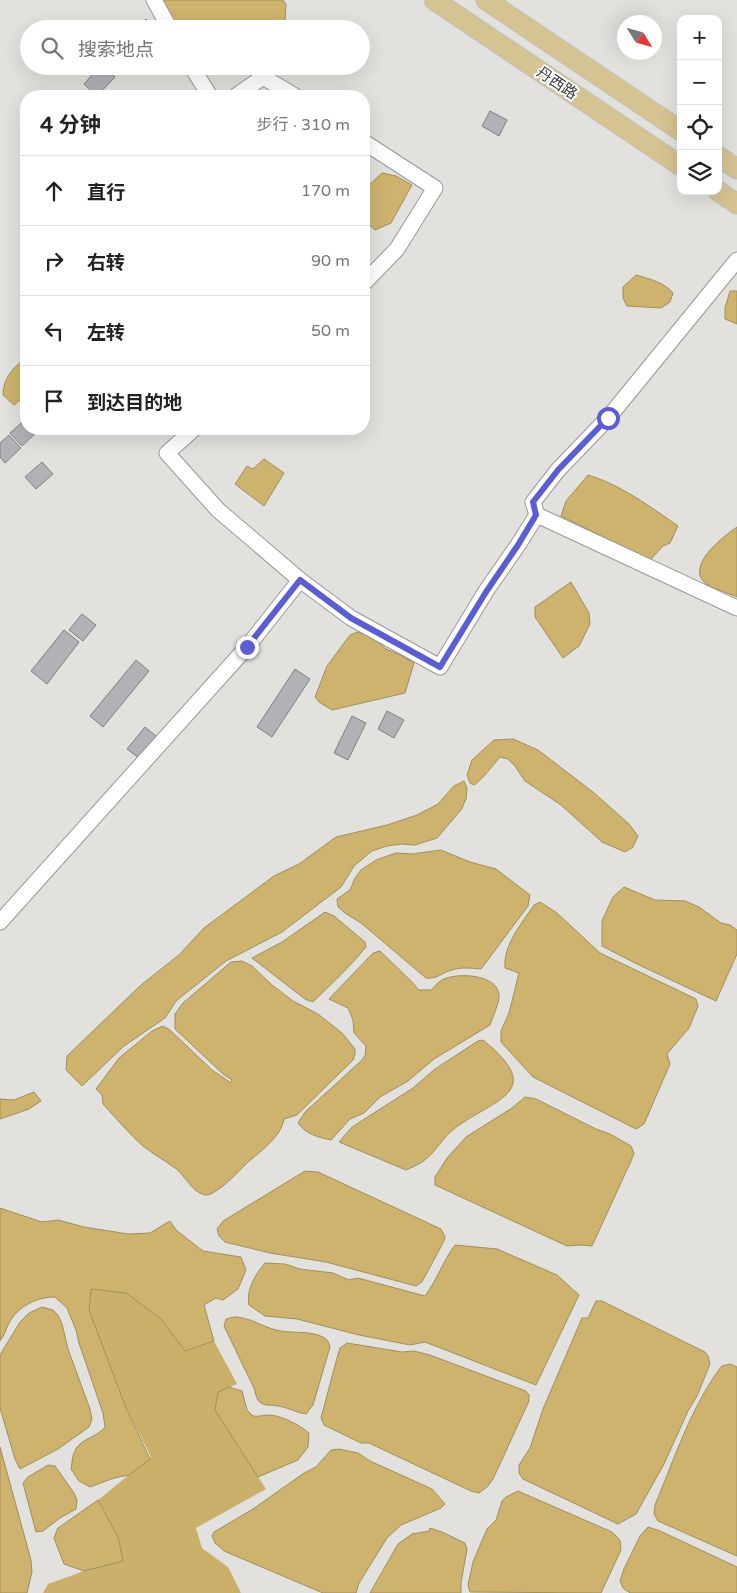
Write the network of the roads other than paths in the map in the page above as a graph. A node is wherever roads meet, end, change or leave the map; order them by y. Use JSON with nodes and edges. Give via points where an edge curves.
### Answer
{"nodes":[{"id":1,"x":154,"y":0,"type":"edge"},
{"id":2,"x":434,"y":0,"type":"edge"},
{"id":3,"x":486,"y":0,"type":"edge"},
{"id":4,"x":165,"y":20,"type":"edge"},
{"id":5,"x":197,"y":75,"type":"edge"},
{"id":6,"x":206,"y":90,"type":"edge"},
{"id":7,"x":245,"y":90,"type":"edge"},
{"id":8,"x":285,"y":90,"type":"edge"},
{"id":9,"x":677,"y":128,"type":"edge"},
{"id":10,"x":370,"y":146,"type":"edge"},
{"id":11,"x":722,"y":159,"type":"edge"},
{"id":12,"x":677,"y":163,"type":"edge"},
{"id":13,"x":737,"y":169,"type":"edge"},
{"id":14,"x":722,"y":194,"type":"edge"},
{"id":15,"x":737,"y":204,"type":"edge"},
{"id":16,"x":737,"y":260,"type":"edge"},
{"id":17,"x":370,"y":276,"type":"edge"},
{"id":18,"x":187,"y":435,"type":"edge"},
{"id":19,"x":536,"y":515,"type":"junction"},
{"id":20,"x":300,"y":580,"type":"junction"},
{"id":21,"x":737,"y":608,"type":"edge"},
{"id":22,"x":0,"y":922,"type":"edge"}],
"edges":[{"from":1,"to":4,"type":"street"},
{"from":2,"to":12,"type":"main road","name":"丹西路"},
{"from":3,"to":9,"type":"main road","name":"丹西路"},
{"from":5,"to":6,"type":"street"},
{"from":7,"to":8,"type":"street","via":[[263,77]]},
{"from":10,"to":17,"type":"street","via":[[434,188],[397,248]]},
{"from":11,"to":13,"type":"main road"},
{"from":14,"to":15,"type":"main road"},
{"from":16,"to":19,"type":"street","via":[[608,418],[558,470],[533,502]]},
{"from":18,"to":20,"type":"street","via":[[167,453],[218,510]]},
{"from":19,"to":20,"type":"street","via":[[440,667],[351,618]]},
{"from":19,"to":21,"type":"street"},
{"from":20,"to":22,"type":"street","via":[[247,647]]}]}
